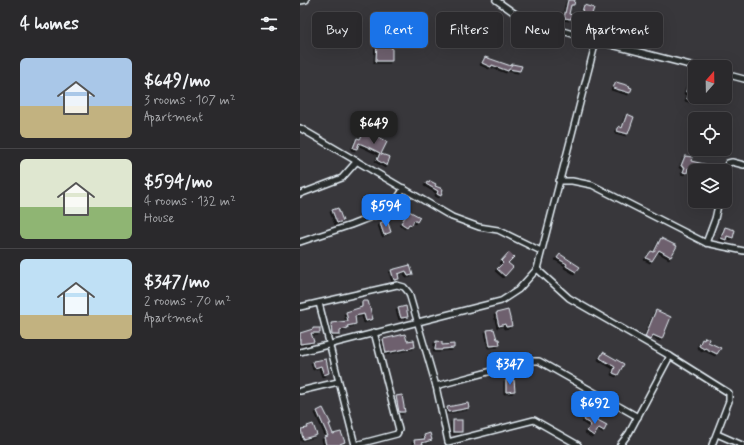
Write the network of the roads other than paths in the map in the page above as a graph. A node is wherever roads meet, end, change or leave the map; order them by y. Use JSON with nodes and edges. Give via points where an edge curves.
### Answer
{"nodes":[{"id":1,"x":306,"y":0,"type":"edge"},
{"id":2,"x":496,"y":0,"type":"edge"},
{"id":3,"x":300,"y":1,"type":"edge"},
{"id":4,"x":572,"y":34,"type":"edge"},
{"id":5,"x":594,"y":48,"type":"edge"},
{"id":6,"x":623,"y":48,"type":"edge"},
{"id":7,"x":688,"y":64,"type":"edge"},
{"id":8,"x":732,"y":76,"type":"edge"},
{"id":9,"x":744,"y":79,"type":"edge"},
{"id":10,"x":300,"y":128,"type":"edge"},
{"id":11,"x":357,"y":161,"type":"junction"},
{"id":12,"x":727,"y":164,"type":"edge"},
{"id":13,"x":744,"y":165,"type":"edge"},
{"id":14,"x":560,"y":181,"type":"junction"},
{"id":15,"x":404,"y":188,"type":"junction"},
{"id":16,"x":300,"y":194,"type":"edge"},
{"id":17,"x":717,"y":208,"type":"edge"},
{"id":18,"x":300,"y":242,"type":"edge"},
{"id":19,"x":706,"y":243,"type":"junction"},
{"id":20,"x":744,"y":251,"type":"edge"},
{"id":21,"x":541,"y":252,"type":"junction"},
{"id":22,"x":537,"y":269,"type":"junction"},
{"id":23,"x":319,"y":303,"type":"junction"},
{"id":24,"x":300,"y":308,"type":"edge"},
{"id":25,"x":418,"y":322,"type":"junction"},
{"id":26,"x":374,"y":332,"type":"junction"},
{"id":27,"x":330,"y":344,"type":"junction"},
{"id":28,"x":300,"y":352,"type":"edge"},
{"id":29,"x":670,"y":356,"type":"junction"},
{"id":30,"x":338,"y":382,"type":"junction"},
{"id":31,"x":436,"y":386,"type":"junction"},
{"id":32,"x":300,"y":391,"type":"edge"},
{"id":33,"x":638,"y":417,"type":"junction"},
{"id":34,"x":717,"y":434,"type":"junction"},
{"id":35,"x":355,"y":445,"type":"edge"},
{"id":36,"x":578,"y":445,"type":"edge"},
{"id":37,"x":620,"y":445,"type":"edge"},
{"id":38,"x":712,"y":445,"type":"edge"},
{"id":39,"x":742,"y":445,"type":"edge"}],
"edges":[{"from":1,"to":3,"type":"street"},
{"from":2,"to":4,"type":"street","via":[[528,21]]},
{"from":5,"to":14,"type":"street"},
{"from":6,"to":7,"type":"street"},
{"from":8,"to":9,"type":"street"},
{"from":10,"to":11,"type":"street"},
{"from":11,"to":15,"type":"street"},
{"from":11,"to":16,"type":"street","via":[[342,178]]},
{"from":12,"to":13,"type":"street","via":[[732,162]]},
{"from":14,"to":19,"type":"street","via":[[592,185]]},
{"from":14,"to":21,"type":"street"},
{"from":15,"to":18,"type":"street","via":[[393,205],[384,212]]},
{"from":15,"to":21,"type":"street","via":[[452,217],[479,227],[498,230]]},
{"from":17,"to":19,"type":"street"},
{"from":19,"to":20,"type":"street"},
{"from":21,"to":22,"type":"street"},
{"from":22,"to":25,"type":"street","via":[[518,290],[501,301]]},
{"from":22,"to":29,"type":"street","via":[[569,298]]},
{"from":23,"to":24,"type":"street"},
{"from":23,"to":25,"type":"street","via":[[397,285],[404,287],[409,293]]},
{"from":23,"to":27,"type":"street"},
{"from":25,"to":26,"type":"street"},
{"from":25,"to":31,"type":"street"},
{"from":26,"to":27,"type":"street"},
{"from":26,"to":35,"type":"street","via":[[399,430],[397,434]]},
{"from":27,"to":28,"type":"street"},
{"from":27,"to":30,"type":"street"},
{"from":29,"to":33,"type":"street"},
{"from":29,"to":34,"type":"street","via":[[729,393],[729,402]]},
{"from":30,"to":32,"type":"street"},
{"from":30,"to":35,"type":"street"},
{"from":31,"to":33,"type":"street","via":[[539,361]]},
{"from":31,"to":36,"type":"street","via":[[448,442],[534,420]]},
{"from":33,"to":37,"type":"street"},
{"from":34,"to":38,"type":"street"},
{"from":34,"to":39,"type":"street"}]}
